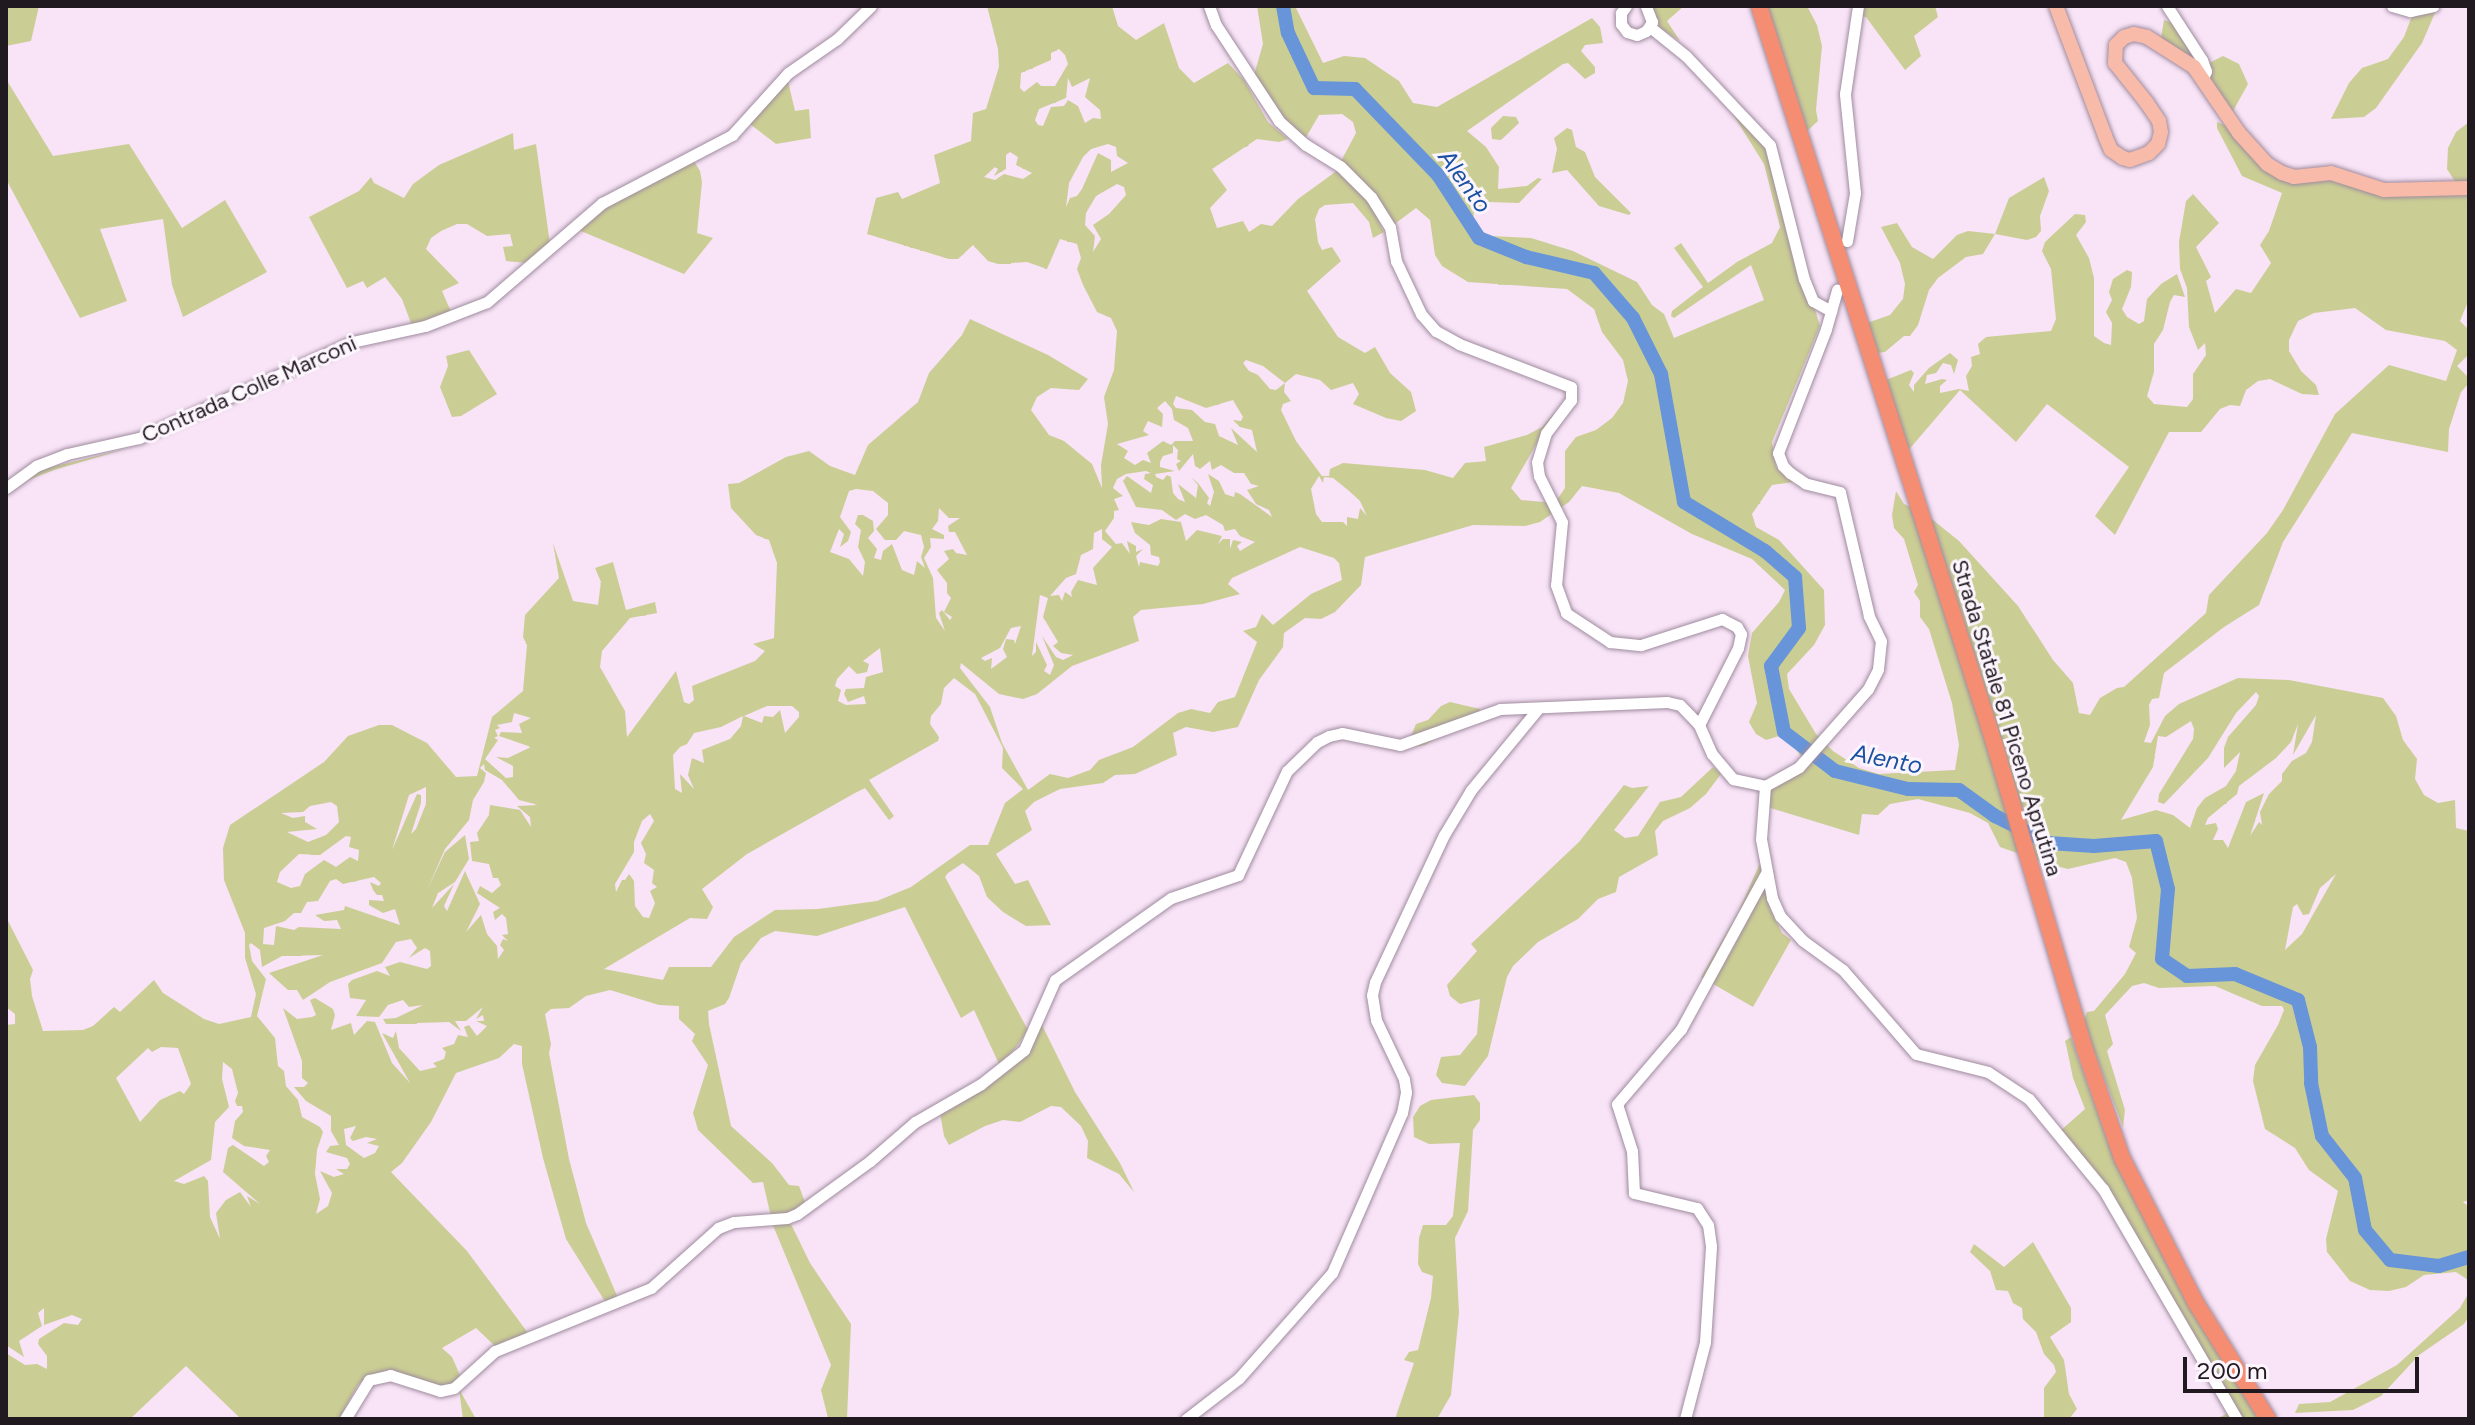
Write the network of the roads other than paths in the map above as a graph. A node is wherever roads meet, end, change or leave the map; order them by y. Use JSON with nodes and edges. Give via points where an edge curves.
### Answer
{"nodes":[{"id":1,"x":871,"y":6,"type":"edge"},
{"id":2,"x":1209,"y":6,"type":"edge"},
{"id":3,"x":1626,"y":6,"type":"edge"},
{"id":4,"x":1646,"y":6,"type":"edge"},
{"id":5,"x":1759,"y":6,"type":"edge"},
{"id":6,"x":1858,"y":6,"type":"edge"},
{"id":7,"x":2056,"y":6,"type":"edge"},
{"id":8,"x":2167,"y":6,"type":"edge"},
{"id":9,"x":2392,"y":6,"type":"edge"},
{"id":10,"x":2433,"y":6,"type":"edge"},
{"id":11,"x":1650,"y":27,"type":"junction"},
{"id":12,"x":2203,"y":78,"type":"junction"},
{"id":13,"x":2469,"y":188,"type":"edge"},
{"id":14,"x":1847,"y":241,"type":"dead end"},
{"id":15,"x":1837,"y":290,"type":"dead end"},
{"id":16,"x":1831,"y":311,"type":"junction"},
{"id":17,"x":6,"y":488,"type":"edge"},
{"id":18,"x":1537,"y":710,"type":"junction"},
{"id":19,"x":1699,"y":725,"type":"junction"},
{"id":20,"x":1765,"y":786,"type":"junction"},
{"id":21,"x":1766,"y":873,"type":"junction"},
{"id":22,"x":345,"y":1419,"type":"edge"},
{"id":23,"x":1186,"y":1419,"type":"edge"},
{"id":24,"x":1685,"y":1419,"type":"edge"},
{"id":25,"x":2237,"y":1419,"type":"edge"},
{"id":26,"x":2268,"y":1419,"type":"edge"}],
"edges":[{"from":1,"to":17,"type":"street","name":"Contrada Colle Marconi","via":[[837,39],[788,73],[732,135],[602,203],[487,302],[425,326],[352,342],[139,438],[36,466]]},
{"from":2,"to":19,"type":"street","via":[[1279,121],[1340,166],[1371,197],[1390,227],[1396,261],[1421,314],[1436,331],[1571,387],[1571,400],[1546,433],[1537,462],[1562,522],[1556,585],[1566,613],[1610,642],[1641,645],[1722,619],[1737,627],[1738,648]]},
{"from":3,"to":11,"type":"street","via":[[1620,18],[1627,32],[1637,35]]},
{"from":4,"to":11,"type":"street","via":[[1652,16]]},
{"from":5,"to":26,"type":"highway","name":"Strada Statale 81 Piceno Aprutina","via":[[2122,1158],[2196,1303]]},
{"from":6,"to":14,"type":"street","via":[[1845,94],[1855,193]]},
{"from":7,"to":12,"type":"main road","via":[[2111,150],[2123,158],[2149,153],[2161,132],[2147,103],[2117,70],[2113,55],[2118,41],[2134,34],[2147,37]]},
{"from":8,"to":12,"type":"street","via":[[2202,60]]},
{"from":9,"to":10,"type":"street","via":[[2410,11]]},
{"from":11,"to":16,"type":"street","via":[[1686,56],[1770,145],[1804,279],[1813,301]]},
{"from":12,"to":13,"type":"main road","via":[[2239,133],[2282,173],[2331,173],[2384,190]]},
{"from":15,"to":16,"type":"street"},
{"from":16,"to":20,"type":"street","via":[[1778,453],[1783,466],[1798,478],[1840,492],[1869,616],[1881,641],[1878,669],[1868,689],[1806,759]]},
{"from":18,"to":19,"type":"street","via":[[1667,702],[1680,705]]},
{"from":18,"to":22,"type":"street","via":[[1500,709],[1400,745],[1342,733],[1317,742],[1287,771],[1238,875],[1171,898],[1055,980],[1024,1050],[981,1084],[915,1122],[797,1214],[718,1228],[651,1288],[495,1351],[454,1388],[440,1391],[397,1375],[369,1380]]},
{"from":18,"to":23,"type":"street","via":[[1471,790],[1444,835],[1375,982],[1376,1020],[1406,1092],[1402,1113],[1332,1273],[1239,1378]]},
{"from":19,"to":20,"type":"street","via":[[1724,771],[1733,779]]},
{"from":20,"to":21,"type":"street","via":[[1761,839]]},
{"from":21,"to":24,"type":"street","via":[[1681,1029],[1617,1104],[1632,1151],[1634,1193],[1697,1208],[1708,1225],[1705,1342]]},
{"from":21,"to":25,"type":"street","via":[[1772,898],[1789,927],[1832,959],[1916,1054],[1988,1072],[2029,1099],[2103,1189]]}]}
